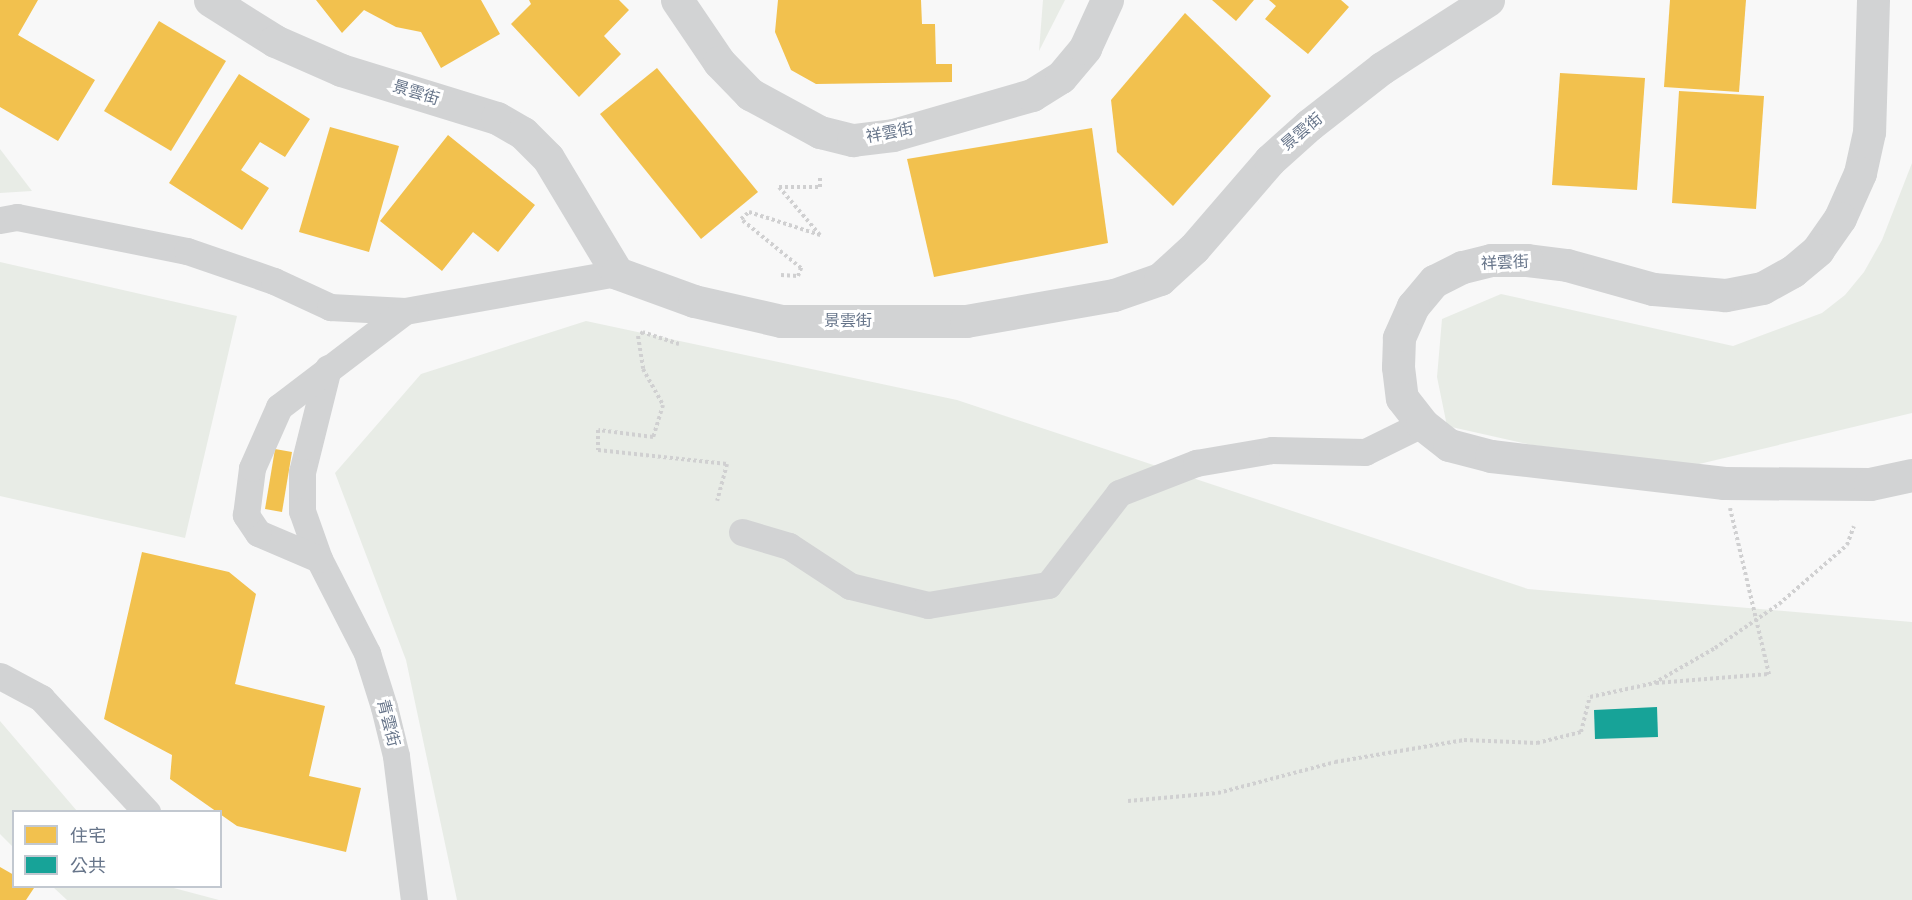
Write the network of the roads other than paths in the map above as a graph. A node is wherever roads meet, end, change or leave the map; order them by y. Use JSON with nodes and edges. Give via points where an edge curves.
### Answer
{"nodes":[{"id":1,"x":210,"y":0,"type":"edge"},
{"id":2,"x":677,"y":0,"type":"edge"},
{"id":3,"x":1107,"y":0,"type":"edge"},
{"id":4,"x":1488,"y":0,"type":"edge"},
{"id":5,"x":1873,"y":0,"type":"edge"},
{"id":6,"x":0,"y":220,"type":"edge"},
{"id":7,"x":617,"y":273,"type":"junction"},
{"id":8,"x":405,"y":311,"type":"junction"},
{"id":9,"x":328,"y":368,"type":"junction"},
{"id":10,"x":1422,"y":424,"type":"junction"},
{"id":11,"x":1912,"y":475,"type":"edge"},
{"id":12,"x":742,"y":532,"type":"dead end"},
{"id":13,"x":318,"y":559,"type":"junction"},
{"id":14,"x":0,"y":676,"type":"edge"},
{"id":15,"x":145,"y":810,"type":"edge"},
{"id":16,"x":414,"y":900,"type":"edge"}],
"edges":[{"from":1,"to":7,"type":"street","name":"景雲街","via":[[275,41],[341,70],[497,118],[523,133],[548,158]]},
{"from":2,"to":3,"type":"street","name":"祥雲街","via":[[719,62],[750,94],[820,132],[853,140],[893,135],[1032,95],[1060,77],[1085,48]]},
{"from":4,"to":7,"type":"street","name":"景雲街","via":[[1382,68],[1309,125],[1270,160],[1194,248],[1160,279],[1114,295],[966,321],[781,321],[694,301]]},
{"from":5,"to":10,"type":"street","name":"祥雲街","via":[[1875,54],[1863,163],[1840,218],[1818,250],[1793,271],[1762,288],[1725,295],[1653,289],[1568,266],[1527,260],[1491,260],[1462,267],[1434,281],[1413,306],[1399,338],[1402,398]]},
{"from":6,"to":8,"type":"lane","via":[[17,217],[187,251],[274,281],[330,307]]},
{"from":7,"to":8,"type":"lane"},
{"from":8,"to":9,"type":"lane"},
{"from":9,"to":13,"type":"lane","name":"青雲街","via":[[302,472],[302,512]]},
{"from":9,"to":13,"type":"lane","via":[[279,407],[252,468],[246,515],[258,533]]},
{"from":10,"to":11,"type":"street","name":"祥雲街","via":[[1449,445],[1491,456],[1724,483],[1870,484]]},
{"from":10,"to":12,"type":"lane","via":[[1365,452],[1272,450],[1196,463],[1119,493],[1048,585],[928,605],[850,586],[789,546]]},
{"from":13,"to":16,"type":"lane","name":"青雲街","via":[[362,643],[384,707],[396,756]]},
{"from":14,"to":15,"type":"lane","via":[[41,698]]}]}
